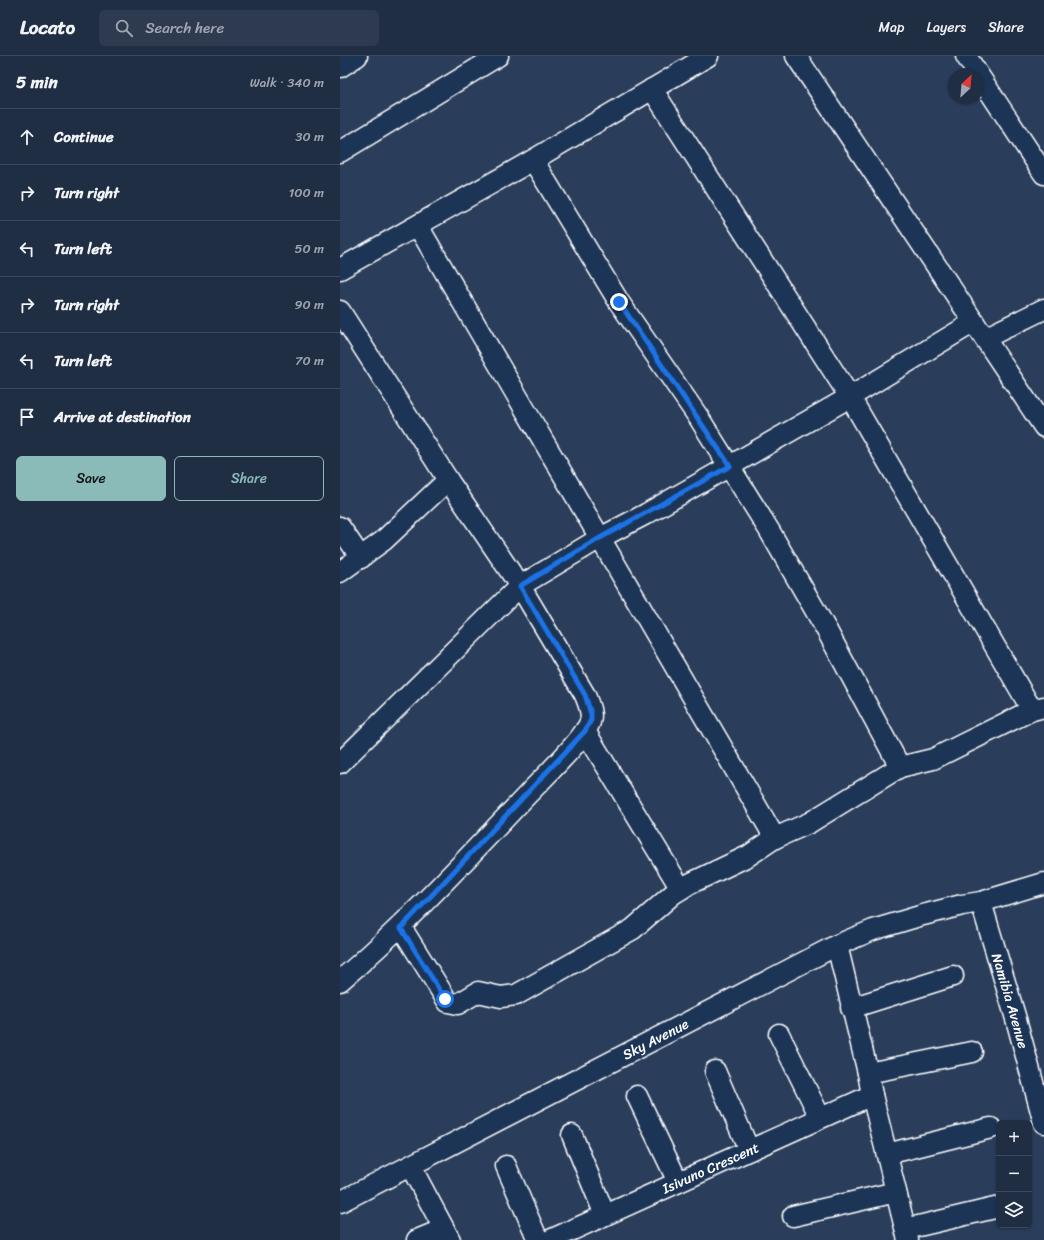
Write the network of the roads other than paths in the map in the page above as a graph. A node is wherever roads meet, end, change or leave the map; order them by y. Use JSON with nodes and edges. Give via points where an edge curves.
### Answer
{"nodes":[{"id":1,"x":357,"y":56,"type":"edge"},
{"id":2,"x":498,"y":56,"type":"edge"},
{"id":3,"x":708,"y":56,"type":"edge"},
{"id":4,"x":796,"y":56,"type":"edge"},
{"id":5,"x":966,"y":56,"type":"edge"},
{"id":6,"x":340,"y":68,"type":"edge"},
{"id":7,"x":652,"y":89,"type":"junction"},
{"id":8,"x":340,"y":152,"type":"edge"},
{"id":9,"x":533,"y":160,"type":"junction"},
{"id":10,"x":1044,"y":174,"type":"edge"},
{"id":11,"x":418,"y":226,"type":"junction"},
{"id":12,"x":340,"y":269,"type":"edge"},
{"id":13,"x":1044,"y":309,"type":"edge"},
{"id":14,"x":340,"y":311,"type":"edge"},
{"id":15,"x":974,"y":322,"type":"junction"},
{"id":16,"x":985,"y":338,"type":"junction"},
{"id":17,"x":850,"y":397,"type":"junction"},
{"id":18,"x":1044,"y":427,"type":"edge"},
{"id":19,"x":730,"y":466,"type":"junction"},
{"id":20,"x":448,"y":480,"type":"junction"},
{"id":21,"x":340,"y":527,"type":"edge"},
{"id":22,"x":600,"y":538,"type":"junction"},
{"id":23,"x":361,"y":558,"type":"junction"},
{"id":24,"x":340,"y":572,"type":"edge"},
{"id":25,"x":520,"y":586,"type":"junction"},
{"id":26,"x":1038,"y":708,"type":"edge"},
{"id":27,"x":585,"y":731,"type":"junction"},
{"id":28,"x":340,"y":763,"type":"edge"},
{"id":29,"x":900,"y":767,"type":"junction"},
{"id":30,"x":775,"y":838,"type":"junction"},
{"id":31,"x":1044,"y":883,"type":"edge"},
{"id":32,"x":681,"y":889,"type":"junction"},
{"id":33,"x":981,"y":902,"type":"junction"},
{"id":34,"x":401,"y":928,"type":"junction"},
{"id":35,"x":837,"y":945,"type":"junction"},
{"id":36,"x":953,"y":976,"type":"dead end"},
{"id":37,"x":340,"y":981,"type":"edge"},
{"id":38,"x":851,"y":1008,"type":"junction"},
{"id":39,"x":779,"y":1034,"type":"dead end"},
{"id":40,"x":972,"y":1052,"type":"dead end"},
{"id":41,"x":715,"y":1071,"type":"dead end"},
{"id":42,"x":868,"y":1072,"type":"junction"},
{"id":43,"x":872,"y":1095,"type":"junction"},
{"id":44,"x":637,"y":1096,"type":"dead end"},
{"id":45,"x":820,"y":1117,"type":"junction"},
{"id":46,"x":1044,"y":1123,"type":"edge"},
{"id":47,"x":991,"y":1128,"type":"dead end"},
{"id":48,"x":572,"y":1135,"type":"dead end"},
{"id":49,"x":749,"y":1150,"type":"junction"},
{"id":50,"x":887,"y":1154,"type":"junction"},
{"id":51,"x":506,"y":1166,"type":"dead end"},
{"id":52,"x":410,"y":1167,"type":"junction"},
{"id":53,"x":678,"y":1182,"type":"junction"},
{"id":54,"x":896,"y":1192,"type":"junction"},
{"id":55,"x":340,"y":1202,"type":"edge"},
{"id":56,"x":996,"y":1208,"type":"edge"},
{"id":57,"x":605,"y":1215,"type":"junction"},
{"id":58,"x":793,"y":1216,"type":"dead end"},
{"id":59,"x":447,"y":1234,"type":"edge"},
{"id":60,"x":907,"y":1235,"type":"edge"},
{"id":61,"x":417,"y":1240,"type":"edge"},
{"id":62,"x":538,"y":1240,"type":"edge"},
{"id":63,"x":550,"y":1240,"type":"edge"}],
"edges":[{"from":1,"to":6,"type":"street"},
{"from":2,"to":8,"type":"street"},
{"from":3,"to":7,"type":"street"},
{"from":4,"to":15,"type":"street"},
{"from":5,"to":10,"type":"street"},
{"from":7,"to":9,"type":"street"},
{"from":7,"to":17,"type":"street"},
{"from":9,"to":11,"type":"street"},
{"from":9,"to":19,"type":"street","via":[[619,302]]},
{"from":11,"to":12,"type":"street"},
{"from":11,"to":22,"type":"street"},
{"from":13,"to":16,"type":"street"},
{"from":14,"to":20,"type":"street"},
{"from":15,"to":16,"type":"street"},
{"from":15,"to":17,"type":"street"},
{"from":16,"to":18,"type":"street"},
{"from":17,"to":19,"type":"street"},
{"from":17,"to":26,"type":"street"},
{"from":19,"to":22,"type":"street"},
{"from":19,"to":29,"type":"street","via":[[826,629]]},
{"from":20,"to":23,"type":"street","via":[[384,541]]},
{"from":20,"to":25,"type":"street"},
{"from":21,"to":23,"type":"street"},
{"from":22,"to":25,"type":"street"},
{"from":22,"to":30,"type":"street"},
{"from":23,"to":24,"type":"street"},
{"from":25,"to":27,"type":"street","via":[[585,695],[591,720]]},
{"from":25,"to":28,"type":"street"},
{"from":26,"to":29,"type":"street","via":[[933,759]]},
{"from":27,"to":32,"type":"street"},
{"from":27,"to":34,"type":"street"},
{"from":29,"to":30,"type":"street","via":[[810,823]]},
{"from":30,"to":32,"type":"street","via":[[748,856]]},
{"from":31,"to":33,"type":"street","name":"Sky Avenue"},
{"from":32,"to":34,"type":"street","via":[[633,929],[516,994],[501,997],[478,992],[458,1004],[451,1004],[445,999]]},
{"from":33,"to":35,"type":"street","name":"Sky Avenue","via":[[923,915],[873,930]]},
{"from":33,"to":46,"type":"street","name":"Namibia Avenue"},
{"from":34,"to":37,"type":"street"},
{"from":35,"to":38,"type":"street"},
{"from":35,"to":52,"type":"street","name":"Sky Avenue"},
{"from":36,"to":38,"type":"street"},
{"from":38,"to":42,"type":"street"},
{"from":39,"to":45,"type":"street"},
{"from":40,"to":42,"type":"street"},
{"from":41,"to":49,"type":"street"},
{"from":42,"to":43,"type":"street"},
{"from":43,"to":45,"type":"street","name":"Isivuno Crescent"},
{"from":43,"to":50,"type":"street"},
{"from":44,"to":53,"type":"street"},
{"from":45,"to":49,"type":"street","name":"Isivuno Crescent"},
{"from":47,"to":50,"type":"street"},
{"from":48,"to":57,"type":"street"},
{"from":49,"to":53,"type":"street","name":"Isivuno Crescent"},
{"from":50,"to":54,"type":"street"},
{"from":51,"to":62,"type":"street"},
{"from":52,"to":55,"type":"street","name":"Sky Avenue"},
{"from":52,"to":59,"type":"street"},
{"from":53,"to":57,"type":"street","name":"Isivuno Crescent"},
{"from":54,"to":58,"type":"street"},
{"from":54,"to":60,"type":"street"},
{"from":56,"to":60,"type":"street"},
{"from":57,"to":63,"type":"street","name":"Isivuno Crescent"},
{"from":59,"to":61,"type":"street"}]}
